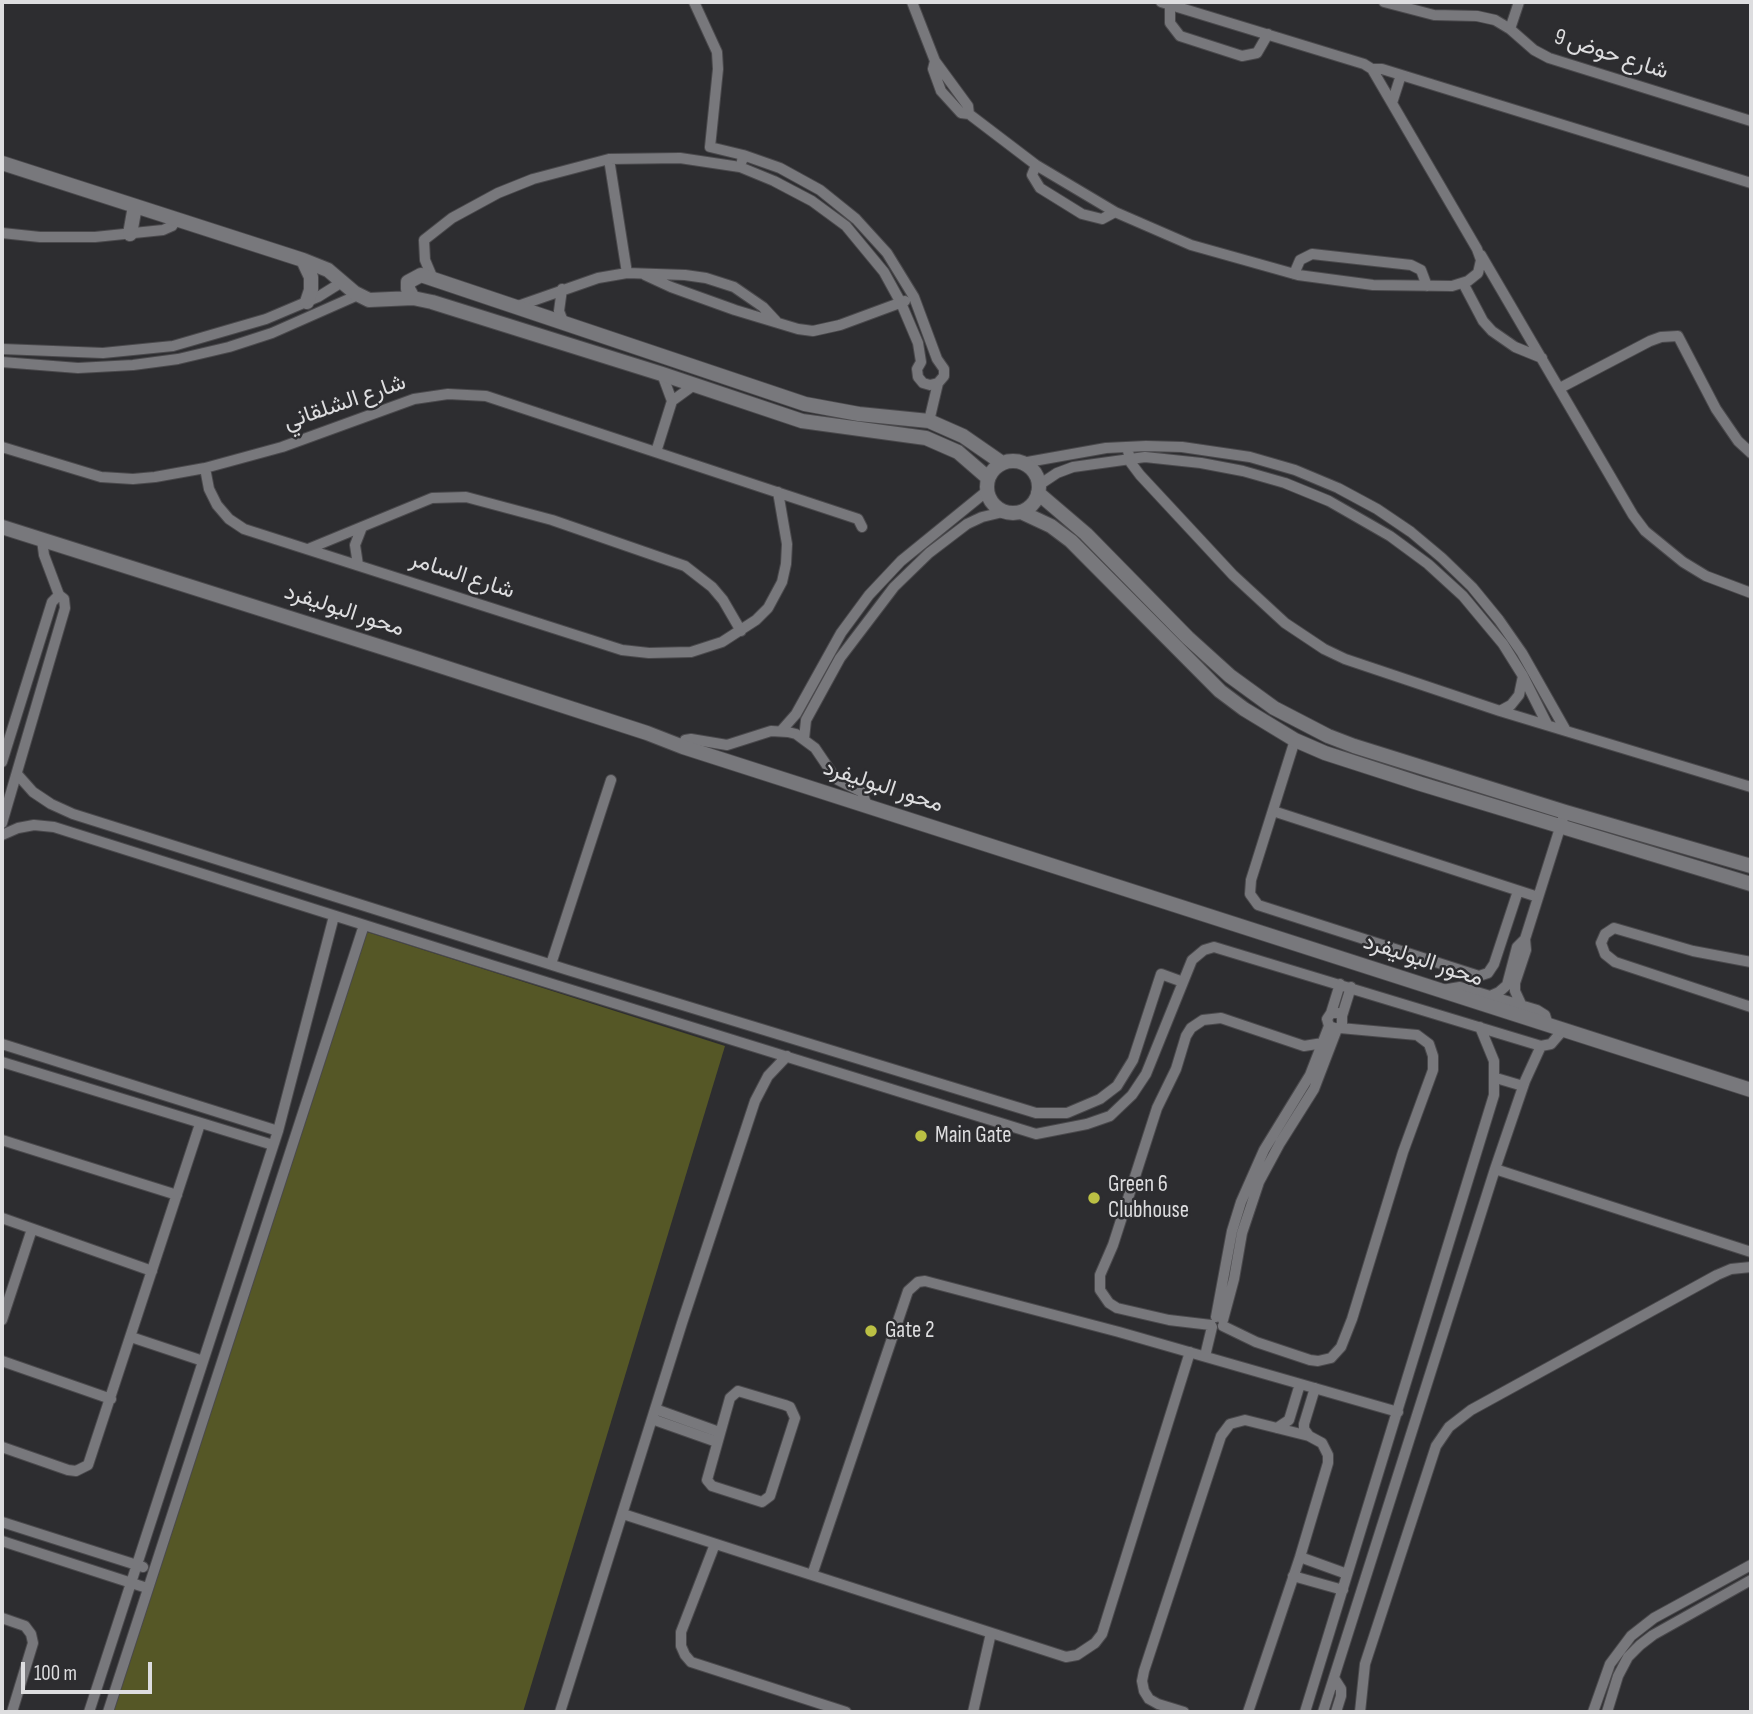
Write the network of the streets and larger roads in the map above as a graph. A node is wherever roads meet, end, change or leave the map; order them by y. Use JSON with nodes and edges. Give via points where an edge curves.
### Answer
{"nodes":[{"id":1,"x":694,"y":2,"type":"edge"},
{"id":2,"x":912,"y":2,"type":"edge"},
{"id":3,"x":1384,"y":2,"type":"edge"},
{"id":4,"x":1518,"y":2,"type":"edge"},
{"id":5,"x":1166,"y":3,"type":"edge"},
{"id":6,"x":1510,"y":29,"type":"junction"},
{"id":7,"x":1268,"y":34,"type":"junction"},
{"id":8,"x":1372,"y":69,"type":"junction"},
{"id":9,"x":1401,"y":75,"type":"junction"},
{"id":10,"x":1392,"y":103,"type":"junction"},
{"id":11,"x":1751,"y":121,"type":"edge"},
{"id":12,"x":743,"y":155,"type":"junction"},
{"id":13,"x":609,"y":159,"type":"junction"},
{"id":14,"x":2,"y":163,"type":"edge"},
{"id":15,"x":1036,"y":165,"type":"junction"},
{"id":16,"x":740,"y":167,"type":"junction"},
{"id":17,"x":1751,"y":183,"type":"edge"},
{"id":18,"x":135,"y":206,"type":"junction"},
{"id":19,"x":1115,"y":212,"type":"junction"},
{"id":20,"x":177,"y":219,"type":"junction"},
{"id":21,"x":2,"y":233,"type":"edge"},
{"id":22,"x":130,"y":234,"type":"junction"},
{"id":23,"x":1479,"y":253,"type":"junction"},
{"id":24,"x":303,"y":260,"type":"junction"},
{"id":25,"x":627,"y":273,"type":"junction"},
{"id":26,"x":1294,"y":274,"type":"junction"},
{"id":27,"x":645,"y":275,"type":"junction"},
{"id":28,"x":433,"y":279,"type":"junction"},
{"id":29,"x":342,"y":282,"type":"junction"},
{"id":30,"x":1463,"y":283,"type":"junction"},
{"id":31,"x":1427,"y":286,"type":"junction"},
{"id":32,"x":562,"y":289,"type":"junction"},
{"id":33,"x":358,"y":295,"type":"junction"},
{"id":34,"x":914,"y":297,"type":"junction"},
{"id":35,"x":413,"y":298,"type":"junction"},
{"id":36,"x":307,"y":302,"type":"junction"},
{"id":37,"x":901,"y":303,"type":"junction"},
{"id":38,"x":514,"y":307,"type":"junction"},
{"id":39,"x":776,"y":321,"type":"junction"},
{"id":40,"x":564,"y":324,"type":"junction"},
{"id":41,"x":2,"y":349,"type":"edge"},
{"id":42,"x":46,"y":352,"type":"junction"},
{"id":43,"x":1542,"y":358,"type":"junction"},
{"id":44,"x":936,"y":359,"type":"junction"},
{"id":45,"x":2,"y":362,"type":"edge"},
{"id":46,"x":921,"y":362,"type":"junction"},
{"id":47,"x":45,"y":366,"type":"junction"},
{"id":48,"x":662,"y":374,"type":"junction"},
{"id":49,"x":938,"y":383,"type":"junction"},
{"id":50,"x":694,"y":385,"type":"junction"},
{"id":51,"x":1560,"y":388,"type":"junction"},
{"id":52,"x":672,"y":401,"type":"junction"},
{"id":53,"x":929,"y":421,"type":"junction"},
{"id":54,"x":2,"y":447,"type":"edge"},
{"id":55,"x":656,"y":452,"type":"junction"},
{"id":56,"x":1128,"y":452,"type":"junction"},
{"id":57,"x":1751,"y":453,"type":"edge"},
{"id":58,"x":1002,"y":463,"type":"junction"},
{"id":59,"x":1023,"y":463,"type":"junction"},
{"id":60,"x":205,"y":468,"type":"junction"},
{"id":61,"x":987,"y":484,"type":"junction"},
{"id":62,"x":1039,"y":489,"type":"junction"},
{"id":63,"x":778,"y":492,"type":"junction"},
{"id":64,"x":1003,"y":512,"type":"junction"},
{"id":65,"x":1021,"y":512,"type":"junction"},
{"id":66,"x":2,"y":527,"type":"edge"},
{"id":67,"x":362,"y":527,"type":"junction"},
{"id":68,"x":862,"y":527,"type":"dead end"},
{"id":69,"x":42,"y":540,"type":"junction"},
{"id":70,"x":308,"y":549,"type":"junction"},
{"id":71,"x":358,"y":565,"type":"junction"},
{"id":72,"x":1751,"y":593,"type":"edge"},
{"id":73,"x":60,"y":595,"type":"junction"},
{"id":74,"x":741,"y":631,"type":"junction"},
{"id":75,"x":1523,"y":676,"type":"junction"},
{"id":76,"x":1500,"y":711,"type":"junction"},
{"id":77,"x":1547,"y":724,"type":"junction"},
{"id":78,"x":1565,"y":729,"type":"junction"},
{"id":79,"x":781,"y":730,"type":"junction"},
{"id":80,"x":804,"y":739,"type":"junction"},
{"id":81,"x":1295,"y":740,"type":"junction"},
{"id":82,"x":682,"y":747,"type":"junction"},
{"id":83,"x":2,"y":762,"type":"edge"},
{"id":84,"x":17,"y":774,"type":"junction"},
{"id":85,"x":611,"y":780,"type":"dead end"},
{"id":86,"x":1751,"y":787,"type":"edge"},
{"id":87,"x":867,"y":806,"type":"junction"},
{"id":88,"x":1273,"y":811,"type":"junction"},
{"id":89,"x":1564,"y":812,"type":"junction"},
{"id":90,"x":2,"y":822,"type":"edge"},
{"id":91,"x":1560,"y":827,"type":"junction"},
{"id":92,"x":2,"y":835,"type":"edge"},
{"id":93,"x":1751,"y":866,"type":"edge"},
{"id":94,"x":1751,"y":884,"type":"edge"},
{"id":95,"x":1518,"y":891,"type":"junction"},
{"id":96,"x":1538,"y":898,"type":"junction"},
{"id":97,"x":334,"y":916,"type":"junction"},
{"id":98,"x":364,"y":925,"type":"junction"},
{"id":99,"x":1518,"y":960,"type":"junction"},
{"id":100,"x":1751,"y":962,"type":"edge"},
{"id":101,"x":551,"y":964,"type":"junction"},
{"id":102,"x":1183,"y":982,"type":"junction"},
{"id":103,"x":1346,"y":986,"type":"junction"},
{"id":104,"x":1440,"y":991,"type":"junction"},
{"id":105,"x":1490,"y":996,"type":"junction"},
{"id":106,"x":1521,"y":1004,"type":"junction"},
{"id":107,"x":1751,"y":1007,"type":"edge"},
{"id":108,"x":1337,"y":1022,"type":"junction"},
{"id":109,"x":1548,"y":1025,"type":"junction"},
{"id":110,"x":1480,"y":1027,"type":"junction"},
{"id":111,"x":1563,"y":1030,"type":"junction"},
{"id":112,"x":1323,"y":1043,"type":"junction"},
{"id":113,"x":2,"y":1044,"type":"edge"},
{"id":114,"x":1304,"y":1046,"type":"junction"},
{"id":115,"x":1541,"y":1046,"type":"junction"},
{"id":116,"x":787,"y":1056,"type":"junction"},
{"id":117,"x":1317,"y":1059,"type":"junction"},
{"id":118,"x":2,"y":1062,"type":"edge"},
{"id":119,"x":1496,"y":1078,"type":"junction"},
{"id":120,"x":1523,"y":1086,"type":"junction"},
{"id":121,"x":1310,"y":1087,"type":"junction"},
{"id":122,"x":1751,"y":1090,"type":"edge"},
{"id":123,"x":200,"y":1124,"type":"junction"},
{"id":124,"x":278,"y":1131,"type":"junction"},
{"id":125,"x":2,"y":1140,"type":"edge"},
{"id":126,"x":273,"y":1145,"type":"junction"},
{"id":127,"x":1495,"y":1170,"type":"junction"},
{"id":128,"x":177,"y":1195,"type":"junction"},
{"id":129,"x":2,"y":1218,"type":"edge"},
{"id":130,"x":32,"y":1228,"type":"junction"},
{"id":131,"x":1751,"y":1252,"type":"edge"},
{"id":132,"x":1751,"y":1267,"type":"edge"},
{"id":133,"x":152,"y":1271,"type":"junction"},
{"id":134,"x":2,"y":1320,"type":"edge"},
{"id":135,"x":1217,"y":1324,"type":"junction"},
{"id":136,"x":131,"y":1337,"type":"junction"},
{"id":137,"x":1190,"y":1352,"type":"junction"},
{"id":138,"x":1208,"y":1357,"type":"junction"},
{"id":139,"x":2,"y":1361,"type":"edge"},
{"id":140,"x":203,"y":1361,"type":"junction"},
{"id":141,"x":1300,"y":1384,"type":"junction"},
{"id":142,"x":1315,"y":1388,"type":"junction"},
{"id":143,"x":111,"y":1399,"type":"junction"},
{"id":144,"x":1294,"y":1404,"type":"junction"},
{"id":145,"x":1309,"y":1409,"type":"junction"},
{"id":146,"x":1398,"y":1412,"type":"junction"},
{"id":147,"x":654,"y":1414,"type":"junction"},
{"id":148,"x":1277,"y":1428,"type":"junction"},
{"id":149,"x":1309,"y":1436,"type":"junction"},
{"id":150,"x":718,"y":1437,"type":"junction"},
{"id":151,"x":2,"y":1447,"type":"edge"},
{"id":152,"x":623,"y":1514,"type":"junction"},
{"id":153,"x":2,"y":1522,"type":"edge"},
{"id":154,"x":2,"y":1541,"type":"edge"},
{"id":155,"x":715,"y":1544,"type":"junction"},
{"id":156,"x":1300,"y":1557,"type":"junction"},
{"id":157,"x":137,"y":1565,"type":"junction"},
{"id":158,"x":1751,"y":1565,"type":"edge"},
{"id":159,"x":152,"y":1570,"type":"junction"},
{"id":160,"x":1347,"y":1574,"type":"junction"},
{"id":161,"x":812,"y":1575,"type":"junction"},
{"id":162,"x":1293,"y":1576,"type":"junction"},
{"id":163,"x":1751,"y":1580,"type":"edge"},
{"id":164,"x":131,"y":1583,"type":"junction"},
{"id":165,"x":148,"y":1588,"type":"junction"},
{"id":166,"x":1343,"y":1590,"type":"junction"},
{"id":167,"x":2,"y":1619,"type":"edge"},
{"id":168,"x":991,"y":1633,"type":"junction"},
{"id":169,"x":1334,"y":1678,"type":"junction"},
{"id":170,"x":12,"y":1712,"type":"edge"},
{"id":171,"x":89,"y":1712,"type":"edge"},
{"id":172,"x":108,"y":1712,"type":"edge"},
{"id":173,"x":561,"y":1712,"type":"edge"},
{"id":174,"x":846,"y":1712,"type":"edge"},
{"id":175,"x":973,"y":1712,"type":"edge"},
{"id":176,"x":1184,"y":1712,"type":"edge"},
{"id":177,"x":1248,"y":1712,"type":"edge"},
{"id":178,"x":1305,"y":1712,"type":"edge"},
{"id":179,"x":1323,"y":1712,"type":"edge"},
{"id":180,"x":1336,"y":1712,"type":"edge"},
{"id":181,"x":1360,"y":1712,"type":"edge"},
{"id":182,"x":1593,"y":1712,"type":"edge"},
{"id":183,"x":1607,"y":1712,"type":"edge"}],
"edges":[{"from":1,"to":12,"type":"street","via":[[717,52],[710,147]]},
{"from":2,"to":15,"type":"street","via":[[945,97]]},
{"from":3,"to":6,"type":"street","name":"شارع حوض 9","via":[[1434,15],[1486,18]]},
{"from":4,"to":6,"type":"street"},
{"from":5,"to":7,"type":"street"},
{"from":5,"to":7,"type":"street","via":[[1170,23],[1180,36],[1242,56],[1257,53]]},
{"from":6,"to":11,"type":"street","name":"شارع حوض 9","via":[[1549,58]]},
{"from":7,"to":8,"type":"street"},
{"from":8,"to":9,"type":"street"},
{"from":8,"to":10,"type":"street"},
{"from":9,"to":10,"type":"street"},
{"from":9,"to":17,"type":"street"},
{"from":10,"to":23,"type":"street"},
{"from":12,"to":16,"type":"street"},
{"from":12,"to":34,"type":"street","via":[[800,179],[839,204],[887,253]]},
{"from":13,"to":16,"type":"street","via":[[680,158]]},
{"from":13,"to":25,"type":"street"},
{"from":13,"to":28,"type":"street","via":[[533,179],[444,223],[424,240],[425,260]]},
{"from":14,"to":18,"type":"street"},
{"from":15,"to":19,"type":"street"},
{"from":15,"to":19,"type":"street","via":[[1032,172],[1036,184],[1072,208],[1102,219]]},
{"from":16,"to":37,"type":"street","via":[[812,201],[845,226],[884,272]]},
{"from":18,"to":20,"type":"street"},
{"from":18,"to":22,"type":"street"},
{"from":19,"to":26,"type":"street","via":[[1191,245]]},
{"from":20,"to":22,"type":"street","via":[[163,230]]},
{"from":20,"to":24,"type":"street"},
{"from":21,"to":22,"type":"street","via":[[59,237]]},
{"from":23,"to":30,"type":"street","via":[[1478,273]]},
{"from":23,"to":43,"type":"street"},
{"from":24,"to":29,"type":"street","via":[[328,270]]},
{"from":24,"to":36,"type":"street","via":[[312,284]]},
{"from":25,"to":27,"type":"street"},
{"from":25,"to":32,"type":"street"},
{"from":26,"to":31,"type":"street","via":[[1373,285]]},
{"from":26,"to":31,"type":"street","via":[[1300,260],[1312,254],[1411,265],[1421,270]]},
{"from":27,"to":39,"type":"street"},
{"from":27,"to":39,"type":"street","via":[[720,281],[749,295]]},
{"from":28,"to":35,"type":"street","via":[[421,275],[408,282]]},
{"from":28,"to":38,"type":"street"},
{"from":29,"to":33,"type":"street"},
{"from":29,"to":36,"type":"street"},
{"from":30,"to":31,"type":"street"},
{"from":30,"to":43,"type":"street","via":[[1492,331]]},
{"from":32,"to":38,"type":"street"},
{"from":32,"to":40,"type":"street","via":[[559,311]]},
{"from":33,"to":35,"type":"street","via":[[375,300]]},
{"from":33,"to":47,"type":"street","via":[[272,333],[190,356],[114,367]]},
{"from":34,"to":37,"type":"street"},
{"from":34,"to":44,"type":"street"},
{"from":35,"to":48,"type":"street"},
{"from":36,"to":42,"type":"street","via":[[173,346],[103,353]]},
{"from":37,"to":39,"type":"street","via":[[813,331]]},
{"from":37,"to":46,"type":"street"},
{"from":38,"to":40,"type":"street"},
{"from":40,"to":53,"type":"street","via":[[805,404]]},
{"from":41,"to":42,"type":"street"},
{"from":42,"to":47,"type":"street"},
{"from":43,"to":51,"type":"street"},
{"from":44,"to":46,"type":"street"},
{"from":44,"to":49,"type":"street","via":[[944,369]]},
{"from":45,"to":47,"type":"street"},
{"from":46,"to":49,"type":"street","via":[[918,377],[923,383]]},
{"from":48,"to":50,"type":"street"},
{"from":48,"to":52,"type":"street"},
{"from":49,"to":53,"type":"street"},
{"from":50,"to":52,"type":"street"},
{"from":50,"to":61,"type":"street","via":[[802,421],[926,439],[958,453]]},
{"from":51,"to":57,"type":"street","via":[[1650,341],[1678,336],[1716,410]]},
{"from":51,"to":72,"type":"street","via":[[1645,531],[1706,576]]},
{"from":52,"to":55,"type":"street"},
{"from":53,"to":58,"type":"street","via":[[963,436]]},
{"from":54,"to":60,"type":"street","name":"شارع الشلقاني","via":[[116,479]]},
{"from":55,"to":60,"type":"street","name":"شارع الشلقاني","via":[[497,399],[448,394],[397,403],[299,441]]},
{"from":55,"to":63,"type":"street","name":"شارع الشلقاني"},
{"from":56,"to":59,"type":"street"},
{"from":56,"to":62,"type":"street","via":[[1063,470]]},
{"from":56,"to":75,"type":"street","via":[[1243,471],[1307,491],[1350,511],[1400,542],[1446,580],[1492,629]]},
{"from":56,"to":76,"type":"street","via":[[1140,475],[1233,575],[1303,637],[1345,659]]},
{"from":56,"to":78,"type":"street","via":[[1182,447],[1250,457],[1317,478],[1377,509],[1442,558],[1486,603],[1522,653]]},
{"from":58,"to":59,"type":"street"},
{"from":58,"to":61,"type":"street"},
{"from":59,"to":62,"type":"street","via":[[1035,474]]},
{"from":60,"to":70,"type":"street","name":"شارع السامر","via":[[212,498],[229,519]]},
{"from":61,"to":64,"type":"street","via":[[992,503]]},
{"from":61,"to":79,"type":"street","via":[[869,595],[829,652],[796,714]]},
{"from":62,"to":65,"type":"street","via":[[1032,505]]},
{"from":62,"to":89,"type":"street","via":[[1208,657],[1274,708],[1353,746]]},
{"from":63,"to":68,"type":"street","name":"شارع الشلقاني","via":[[858,519]]},
{"from":63,"to":74,"type":"street","via":[[787,544],[782,582],[768,608]]},
{"from":64,"to":65,"type":"street"},
{"from":64,"to":80,"type":"street","via":[[967,524],[894,587],[840,658],[808,715]]},
{"from":65,"to":81,"type":"street","via":[[1071,541],[1220,691]]},
{"from":66,"to":69,"type":"street","name":"محور البوليفرد"},
{"from":67,"to":70,"type":"street"},
{"from":67,"to":71,"type":"street","via":[[355,545]]},
{"from":67,"to":74,"type":"street","via":[[439,497],[484,501],[685,565],[712,587]]},
{"from":69,"to":73,"type":"street"},
{"from":69,"to":82,"type":"street","name":"محور البوليفرد"},
{"from":70,"to":71,"type":"street","name":"شارع السامر"},
{"from":71,"to":74,"type":"street","name":"شارع السامر","via":[[622,650],[691,652]]},
{"from":73,"to":83,"type":"street","via":[[52,601]]},
{"from":73,"to":84,"type":"street","via":[[65,608]]},
{"from":75,"to":76,"type":"street","via":[[1519,695]]},
{"from":75,"to":77,"type":"street"},
{"from":76,"to":77,"type":"street"},
{"from":77,"to":78,"type":"street"},
{"from":78,"to":86,"type":"street"},
{"from":79,"to":80,"type":"street"},
{"from":79,"to":82,"type":"street","via":[[727,745],[691,738]]},
{"from":80,"to":87,"type":"street","via":[[836,779],[864,794]]},
{"from":81,"to":88,"type":"street"},
{"from":81,"to":91,"type":"street"},
{"from":82,"to":87,"type":"street","name":"محور البوليفرد"},
{"from":84,"to":90,"type":"street"},
{"from":84,"to":101,"type":"street","via":[[33,792],[73,814]]},
{"from":85,"to":101,"type":"street"},
{"from":87,"to":104,"type":"street","name":"محور البوليفرد"},
{"from":88,"to":95,"type":"street"},
{"from":88,"to":95,"type":"street","via":[[1250,887],[1258,905],[1443,966],[1474,976],[1488,973]]},
{"from":89,"to":91,"type":"street"},
{"from":89,"to":93,"type":"street"},
{"from":91,"to":94,"type":"street"},
{"from":91,"to":96,"type":"street"},
{"from":92,"to":97,"type":"street","via":[[34,825],[54,827]]},
{"from":95,"to":96,"type":"street"},
{"from":96,"to":99,"type":"street","via":[[1526,950]]},
{"from":97,"to":98,"type":"street"},
{"from":97,"to":124,"type":"street"},
{"from":98,"to":116,"type":"street"},
{"from":98,"to":159,"type":"street"},
{"from":99,"to":105,"type":"street","via":[[1507,985]]},
{"from":99,"to":106,"type":"street","via":[[1515,983]]},
{"from":100,"to":107,"type":"street","via":[[1615,928],[1601,943],[1615,962]]},
{"from":101,"to":102,"type":"street","via":[[1036,1113],[1068,1113],[1117,1086],[1133,1060],[1161,974]]},
{"from":102,"to":103,"type":"street","via":[[1196,956],[1214,947]]},
{"from":102,"to":116,"type":"street","via":[[1146,1074],[1132,1095],[1110,1116],[1075,1127],[1035,1134]]},
{"from":103,"to":108,"type":"street"},
{"from":103,"to":110,"type":"street"},
{"from":104,"to":105,"type":"street","via":[[1460,987]]},
{"from":104,"to":109,"type":"street","name":"محور البوليفرد"},
{"from":105,"to":106,"type":"street"},
{"from":106,"to":109,"type":"street","via":[[1543,1013]]},
{"from":108,"to":112,"type":"street"},
{"from":108,"to":121,"type":"street"},
{"from":108,"to":135,"type":"street","via":[[1356,1030],[1423,1037],[1432,1052],[1433,1070],[1341,1347],[1331,1358],[1310,1360]]},
{"from":109,"to":111,"type":"street","name":"محور البوليفرد"},
{"from":110,"to":115,"type":"street"},
{"from":110,"to":119,"type":"street","via":[[1492,1052]]},
{"from":111,"to":115,"type":"street","via":[[1551,1044]]},
{"from":111,"to":122,"type":"street","name":"محور البوليفرد"},
{"from":112,"to":114,"type":"street"},
{"from":112,"to":117,"type":"street"},
{"from":113,"to":124,"type":"street"},
{"from":114,"to":117,"type":"street"},
{"from":114,"to":135,"type":"street","via":[[1221,1018],[1208,1018],[1191,1028],[1157,1108],[1100,1275],[1102,1295],[1117,1308],[1192,1324]]},
{"from":115,"to":120,"type":"street"},
{"from":116,"to":147,"type":"street","via":[[768,1076],[755,1101]]},
{"from":117,"to":121,"type":"street"},
{"from":118,"to":123,"type":"street"},
{"from":119,"to":120,"type":"street"},
{"from":119,"to":146,"type":"street"},
{"from":120,"to":127,"type":"street"},
{"from":121,"to":135,"type":"street","via":[[1254,1181],[1232,1231]]},
{"from":123,"to":126,"type":"street"},
{"from":123,"to":128,"type":"street"},
{"from":124,"to":126,"type":"street"},
{"from":125,"to":128,"type":"street"},
{"from":126,"to":140,"type":"street"},
{"from":127,"to":131,"type":"street"},
{"from":127,"to":169,"type":"street"},
{"from":128,"to":133,"type":"street"},
{"from":129,"to":130,"type":"street"},
{"from":130,"to":133,"type":"street"},
{"from":130,"to":134,"type":"street"},
{"from":132,"to":181,"type":"street","via":[[1717,1275],[1471,1410],[1449,1427],[1436,1446],[1368,1654]]},
{"from":133,"to":136,"type":"street"},
{"from":135,"to":138,"type":"street"},
{"from":136,"to":140,"type":"street"},
{"from":136,"to":143,"type":"street"},
{"from":137,"to":138,"type":"street"},
{"from":137,"to":161,"type":"street","via":[[925,1281],[913,1285]]},
{"from":137,"to":168,"type":"street","via":[[1102,1634],[1077,1655],[1066,1657]]},
{"from":138,"to":141,"type":"street"},
{"from":139,"to":143,"type":"street"},
{"from":140,"to":157,"type":"street"},
{"from":141,"to":142,"type":"street"},
{"from":141,"to":144,"type":"street"},
{"from":142,"to":145,"type":"street"},
{"from":142,"to":146,"type":"street"},
{"from":143,"to":151,"type":"street","via":[[92,1459],[83,1469],[68,1470]]},
{"from":144,"to":145,"type":"street"},
{"from":144,"to":148,"type":"street","via":[[1289,1420]]},
{"from":145,"to":149,"type":"street","via":[[1304,1429]]},
{"from":146,"to":160,"type":"street"},
{"from":147,"to":150,"type":"street"},
{"from":147,"to":152,"type":"street"},
{"from":148,"to":149,"type":"street"},
{"from":148,"to":176,"type":"street","via":[[1238,1420],[1221,1436],[1148,1658],[1142,1681],[1149,1699]]},
{"from":149,"to":156,"type":"street","via":[[1326,1448],[1328,1463]]},
{"from":150,"to":150,"type":"street","via":[[706,1476],[709,1484],[758,1502],[768,1499],[793,1412],[785,1405],[738,1391],[730,1398]]},
{"from":152,"to":155,"type":"street"},
{"from":152,"to":173,"type":"street"},
{"from":153,"to":157,"type":"street"},
{"from":154,"to":164,"type":"street"},
{"from":155,"to":161,"type":"street"},
{"from":155,"to":174,"type":"street","via":[[681,1632],[685,1655],[691,1662]]},
{"from":156,"to":160,"type":"street"},
{"from":156,"to":162,"type":"street"},
{"from":157,"to":159,"type":"street"},
{"from":157,"to":164,"type":"street"},
{"from":158,"to":182,"type":"street","via":[[1630,1636],[1610,1664]]},
{"from":159,"to":165,"type":"street"},
{"from":160,"to":166,"type":"street"},
{"from":161,"to":168,"type":"street"},
{"from":162,"to":166,"type":"street"},
{"from":162,"to":177,"type":"street"},
{"from":163,"to":183,"type":"street","via":[[1640,1645],[1618,1676]]},
{"from":164,"to":165,"type":"street"},
{"from":164,"to":171,"type":"street"},
{"from":165,"to":172,"type":"street"},
{"from":166,"to":178,"type":"street"},
{"from":167,"to":170,"type":"street","via":[[25,1626],[33,1643]]},
{"from":168,"to":175,"type":"street"},
{"from":169,"to":179,"type":"street"},
{"from":169,"to":180,"type":"street","via":[[1341,1689]]}]}
